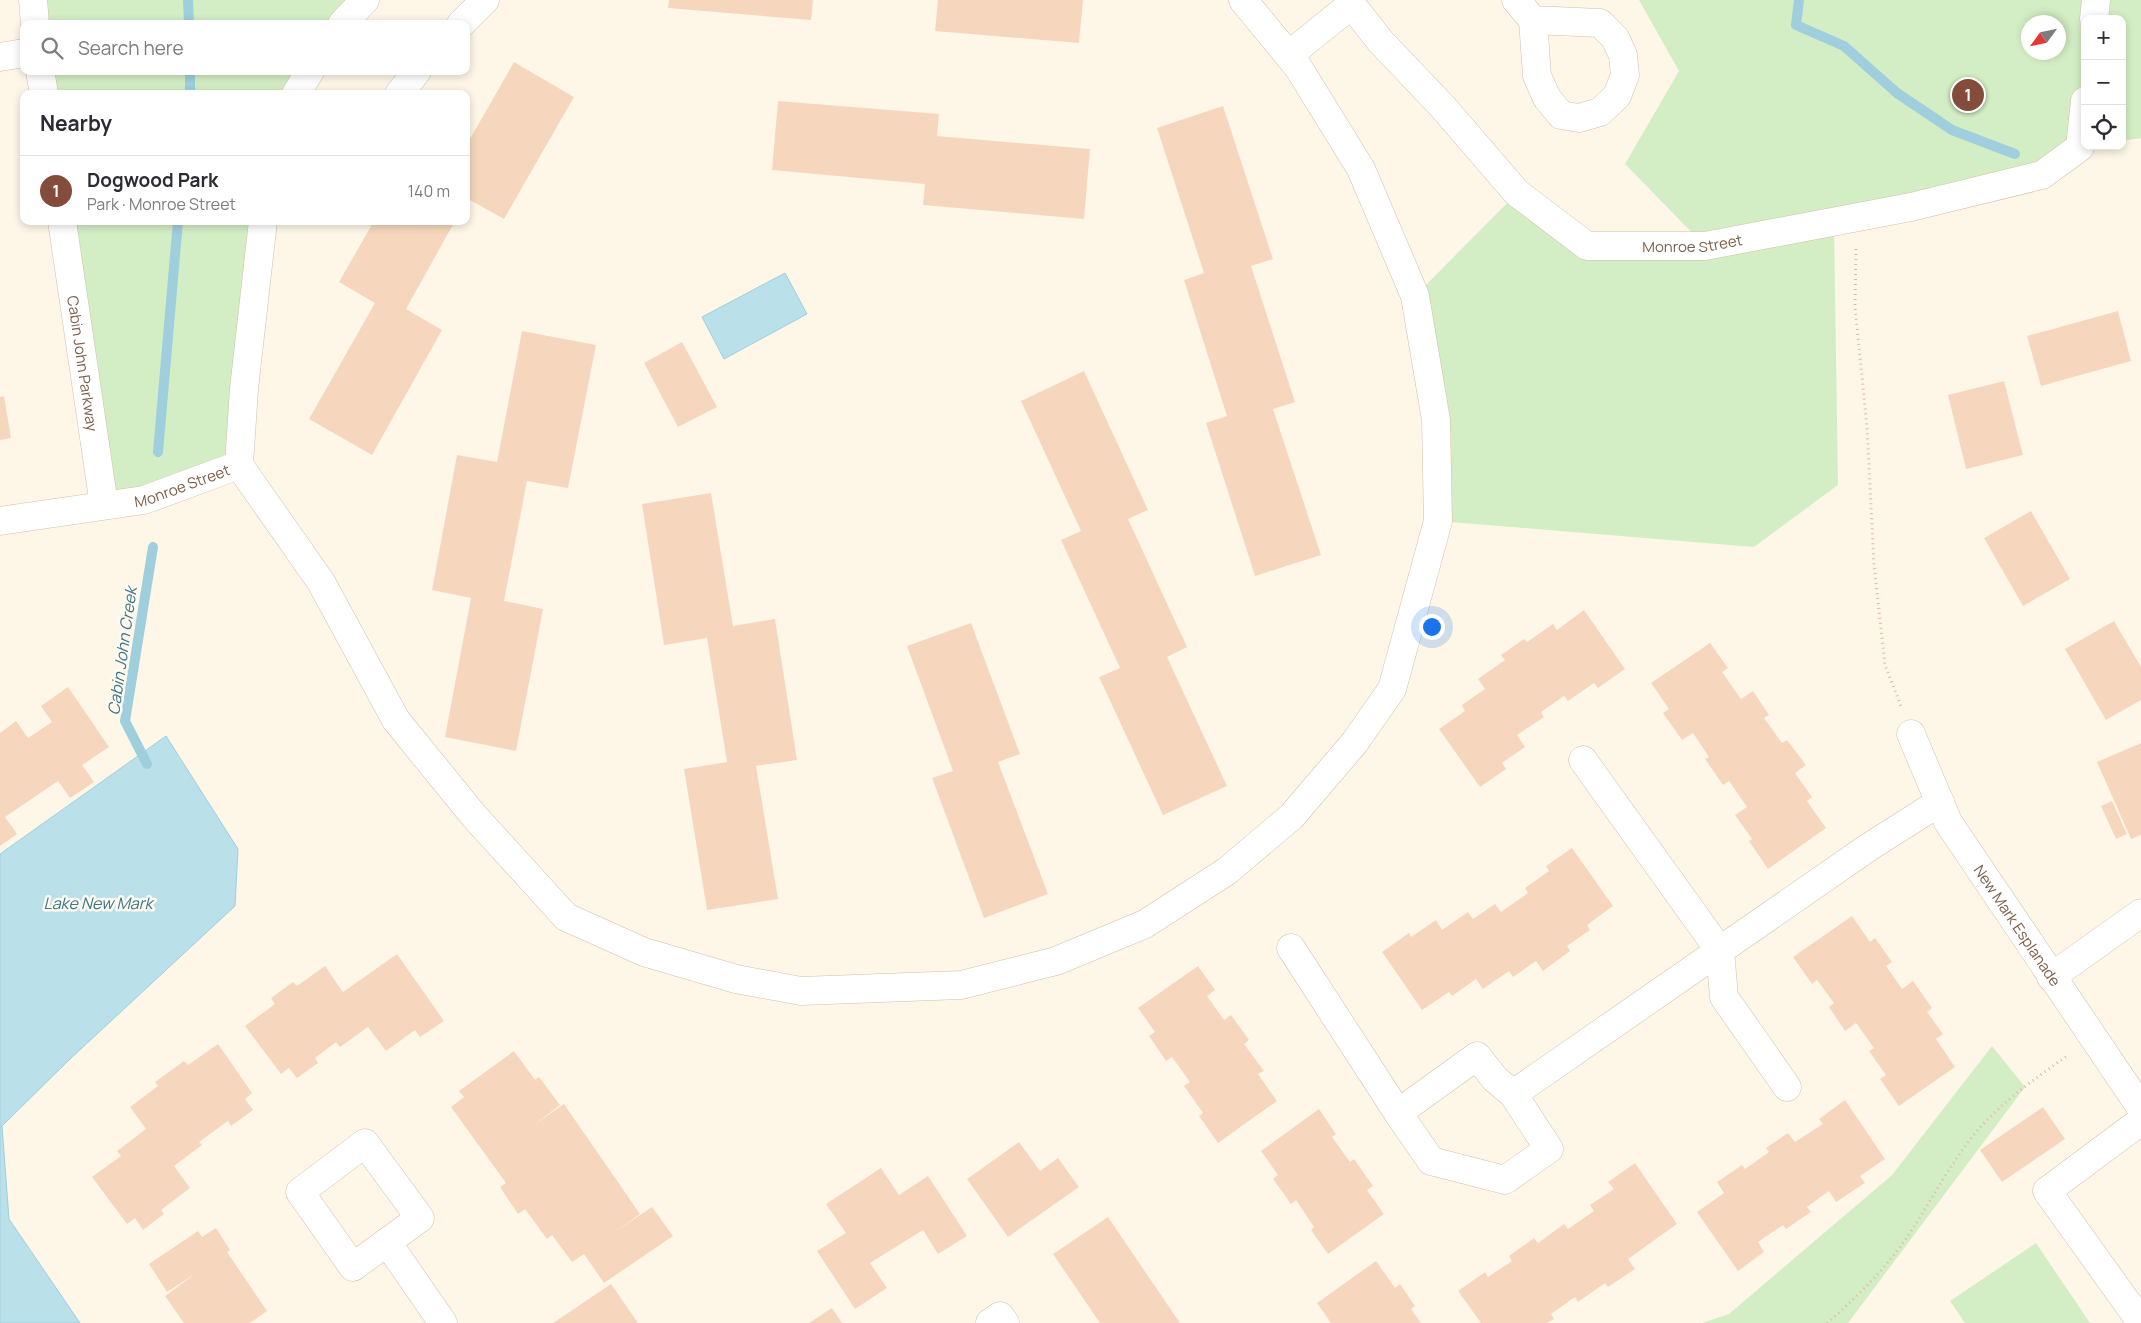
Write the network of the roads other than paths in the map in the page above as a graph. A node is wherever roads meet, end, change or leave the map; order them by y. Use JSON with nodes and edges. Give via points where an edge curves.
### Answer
{"nodes":[{"id":1,"x":33,"y":0,"type":"edge"},
{"id":2,"x":366,"y":0,"type":"edge"},
{"id":3,"x":484,"y":0,"type":"edge"},
{"id":4,"x":1243,"y":0,"type":"edge"},
{"id":5,"x":1516,"y":0,"type":"edge"},
{"id":6,"x":2096,"y":0,"type":"edge"},
{"id":7,"x":1350,"y":2,"type":"edge"},
{"id":8,"x":2094,"y":15,"type":"edge"},
{"id":9,"x":35,"y":20,"type":"edge"},
{"id":10,"x":346,"y":20,"type":"edge"},
{"id":11,"x":465,"y":20,"type":"edge"},
{"id":12,"x":1533,"y":20,"type":"dead end"},
{"id":13,"x":20,"y":54,"type":"edge"},
{"id":14,"x":1289,"y":55,"type":"junction"},
{"id":15,"x":0,"y":56,"type":"edge"},
{"id":16,"x":41,"y":75,"type":"edge"},
{"id":17,"x":308,"y":75,"type":"edge"},
{"id":18,"x":415,"y":75,"type":"edge"},
{"id":19,"x":43,"y":90,"type":"edge"},
{"id":20,"x":298,"y":90,"type":"edge"},
{"id":21,"x":402,"y":90,"type":"edge"},
{"id":22,"x":2085,"y":105,"type":"edge"},
{"id":23,"x":63,"y":225,"type":"edge"},
{"id":24,"x":263,"y":225,"type":"edge"},
{"id":25,"x":239,"y":464,"type":"junction"},
{"id":26,"x":104,"y":506,"type":"junction"},
{"id":27,"x":0,"y":522,"type":"edge"},
{"id":28,"x":1912,"y":734,"type":"road end"},
{"id":29,"x":1583,"y":760,"type":"dead end"},
{"id":30,"x":1940,"y":802,"type":"junction"},
{"id":31,"x":2141,"y":913,"type":"edge"},
{"id":32,"x":1291,"y":948,"type":"dead end"},
{"id":33,"x":1720,"y":951,"type":"junction"},
{"id":34,"x":2050,"y":977,"type":"junction"},
{"id":35,"x":1787,"y":1087,"type":"dead end"},
{"id":36,"x":1513,"y":1094,"type":"junction"},
{"id":37,"x":2141,"y":1108,"type":"edge"},
{"id":38,"x":1398,"y":1113,"type":"junction"},
{"id":39,"x":2141,"y":1121,"type":"edge"},
{"id":40,"x":387,"y":1242,"type":"junction"},
{"id":41,"x":2141,"y":1322,"type":"edge"},
{"id":42,"x":443,"y":1323,"type":"edge"},
{"id":43,"x":990,"y":1323,"type":"edge"},
{"id":44,"x":1005,"y":1323,"type":"edge"}],
"edges":[{"from":1,"to":9,"type":"street"},
{"from":2,"to":10,"type":"street"},
{"from":3,"to":11,"type":"street"},
{"from":4,"to":14,"type":"street"},
{"from":5,"to":12,"type":"street"},
{"from":6,"to":8,"type":"street"},
{"from":7,"to":14,"type":"street"},
{"from":7,"to":22,"type":"street","name":"Monroe Street","via":[[1380,42],[1443,107],[1517,193],[1587,246],[1705,246],[1912,207],[2042,175],[2080,148]]},
{"from":13,"to":15,"type":"street"},
{"from":14,"to":25,"type":"street","via":[[1362,168],[1415,296],[1436,420],[1438,521],[1392,689],[1355,742],[1292,816],[1227,870],[1145,924],[1056,961],[961,985],[801,990],[736,979],[644,952],[566,917],[474,816],[396,720],[321,582]]},
{"from":16,"to":19,"type":"street"},
{"from":17,"to":20,"type":"street"},
{"from":18,"to":21,"type":"street"},
{"from":23,"to":26,"type":"street","name":"Cabin John Parkway"},
{"from":24,"to":25,"type":"street","name":"Monroe Street"},
{"from":25,"to":26,"type":"street","name":"Monroe Street","via":[[144,500]]},
{"from":26,"to":27,"type":"street","name":"Monroe Street"},
{"from":28,"to":30,"type":"street","name":"New Mark Esplanade"},
{"from":29,"to":33,"type":"street"},
{"from":30,"to":33,"type":"street","via":[[1869,847]]},
{"from":30,"to":34,"type":"street","name":"New Mark Esplanade","via":[[1948,822]]},
{"from":31,"to":34,"type":"street"},
{"from":32,"to":38,"type":"street"},
{"from":33,"to":35,"type":"street","via":[[1724,997]]},
{"from":33,"to":36,"type":"street"},
{"from":34,"to":37,"type":"street","name":"New Mark Esplanade"},
{"from":36,"to":38,"type":"street","via":[[1495,1079],[1477,1056]]},
{"from":36,"to":38,"type":"street","via":[[1549,1149],[1505,1180],[1431,1161]]},
{"from":39,"to":41,"type":"street","via":[[2047,1191]]},
{"from":40,"to":40,"type":"street","via":[[420,1218],[365,1143],[300,1192],[353,1267]]},
{"from":40,"to":42,"type":"street"},
{"from":43,"to":44,"type":"street","via":[[1000,1316]]}]}
